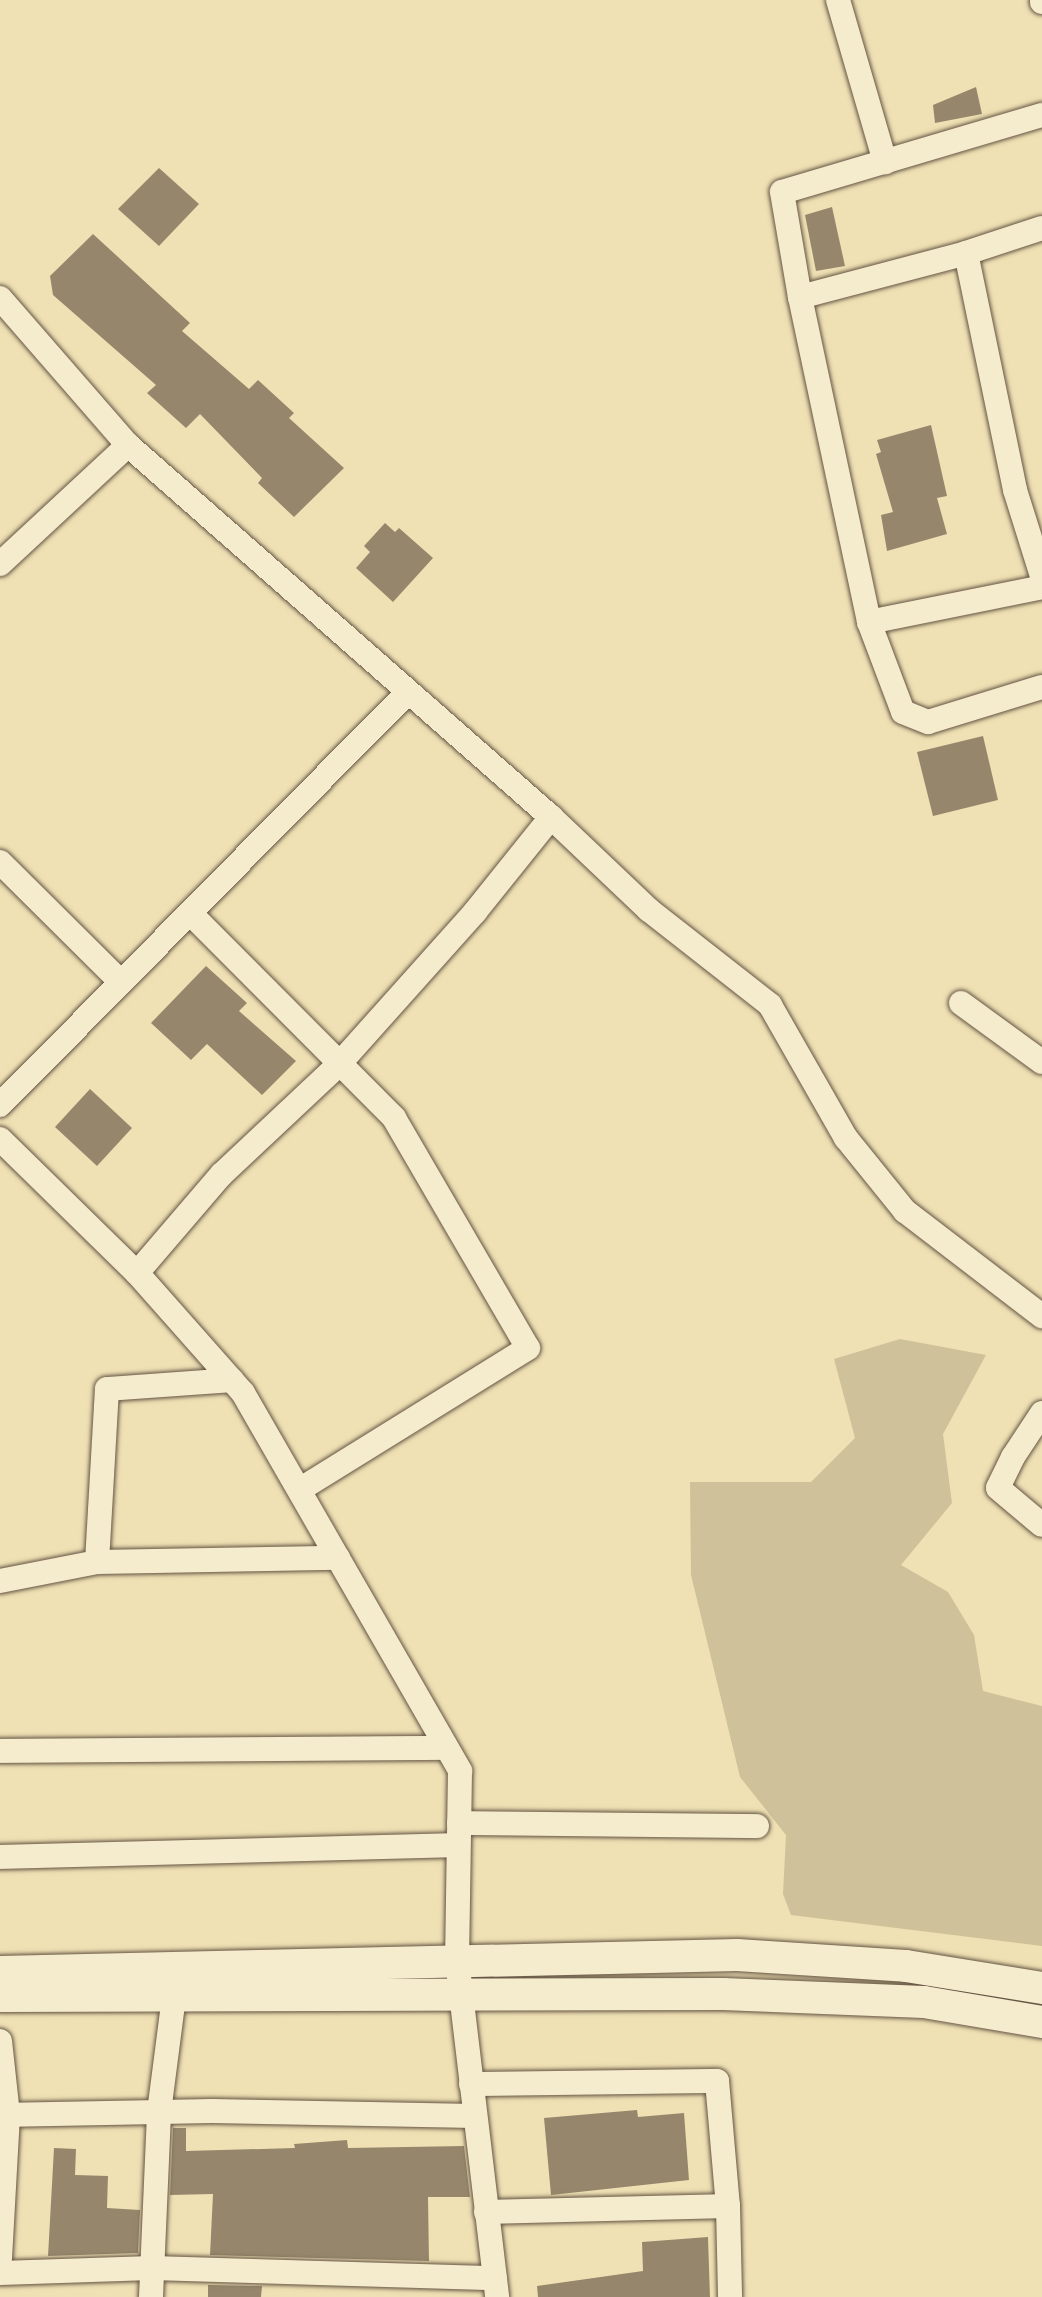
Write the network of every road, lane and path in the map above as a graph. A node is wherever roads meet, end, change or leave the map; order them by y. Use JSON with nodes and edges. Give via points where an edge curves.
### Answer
{"nodes":[{"id":1,"x":838,"y":0,"type":"edge"},
{"id":2,"x":1042,"y":115,"type":"edge"},
{"id":3,"x":885,"y":162,"type":"junction"},
{"id":4,"x":1042,"y":228,"type":"edge"},
{"id":5,"x":966,"y":253,"type":"junction"},
{"id":6,"x":800,"y":297,"type":"junction"},
{"id":7,"x":0,"y":299,"type":"edge"},
{"id":8,"x":128,"y":445,"type":"junction"},
{"id":9,"x":0,"y":564,"type":"edge"},
{"id":10,"x":1042,"y":576,"type":"edge"},
{"id":11,"x":1042,"y":587,"type":"edge"},
{"id":12,"x":869,"y":622,"type":"junction"},
{"id":13,"x":1042,"y":687,"type":"edge"},
{"id":14,"x":408,"y":692,"type":"junction"},
{"id":15,"x":551,"y":817,"type":"junction"},
{"id":16,"x":0,"y":862,"type":"edge"},
{"id":17,"x":191,"y":914,"type":"junction"},
{"id":18,"x":121,"y":982,"type":"junction"},
{"id":19,"x":961,"y":1003,"type":"dead end"},
{"id":20,"x":1042,"y":1062,"type":"edge"},
{"id":21,"x":340,"y":1063,"type":"junction"},
{"id":22,"x":0,"y":1105,"type":"edge"},
{"id":23,"x":0,"y":1139,"type":"edge"},
{"id":24,"x":137,"y":1273,"type":"junction"},
{"id":25,"x":1042,"y":1316,"type":"edge"},
{"id":26,"x":232,"y":1380,"type":"junction"},
{"id":27,"x":1042,"y":1413,"type":"edge"},
{"id":28,"x":299,"y":1490,"type":"junction"},
{"id":29,"x":1042,"y":1525,"type":"edge"},
{"id":30,"x":338,"y":1558,"type":"junction"},
{"id":31,"x":97,"y":1562,"type":"junction"},
{"id":32,"x":0,"y":1581,"type":"edge"},
{"id":33,"x":446,"y":1748,"type":"junction"},
{"id":34,"x":0,"y":1751,"type":"edge"},
{"id":35,"x":757,"y":1826,"type":"dead end"},
{"id":36,"x":459,"y":1834,"type":"junction"},
{"id":37,"x":0,"y":1857,"type":"edge"},
{"id":38,"x":457,"y":1960,"type":"junction"},
{"id":39,"x":0,"y":1972,"type":"edge"},
{"id":40,"x":1042,"y":1988,"type":"edge"},
{"id":41,"x":463,"y":1995,"type":"junction"},
{"id":42,"x":0,"y":1996,"type":"edge"},
{"id":43,"x":174,"y":1996,"type":"junction"},
{"id":44,"x":1042,"y":2022,"type":"edge"},
{"id":45,"x":0,"y":2041,"type":"edge"},
{"id":46,"x":471,"y":2084,"type":"junction"},
{"id":47,"x":159,"y":2112,"type":"junction"},
{"id":48,"x":4,"y":2115,"type":"edge"},
{"id":49,"x":475,"y":2116,"type":"junction"},
{"id":50,"x":728,"y":2206,"type":"junction"},
{"id":51,"x":486,"y":2212,"type":"junction"},
{"id":52,"x":0,"y":2259,"type":"edge"},
{"id":53,"x":152,"y":2268,"type":"junction"},
{"id":54,"x":0,"y":2273,"type":"edge"},
{"id":55,"x":496,"y":2288,"type":"edge"},
{"id":56,"x":151,"y":2297,"type":"edge"},
{"id":57,"x":730,"y":2297,"type":"edge"}],
"edges":[{"from":1,"to":3,"type":"street"},
{"from":2,"to":3,"type":"street"},
{"from":3,"to":6,"type":"street","via":[[782,192]]},
{"from":4,"to":5,"type":"street"},
{"from":5,"to":6,"type":"street"},
{"from":5,"to":10,"type":"street","via":[[1015,490]]},
{"from":6,"to":12,"type":"street"},
{"from":7,"to":8,"type":"street"},
{"from":8,"to":9,"type":"street"},
{"from":8,"to":14,"type":"street"},
{"from":11,"to":12,"type":"street"},
{"from":12,"to":13,"type":"street","via":[[903,712],[928,722]]},
{"from":14,"to":15,"type":"street"},
{"from":14,"to":17,"type":"street"},
{"from":15,"to":21,"type":"street","via":[[475,912]]},
{"from":15,"to":25,"type":"street","via":[[649,910],[770,1005],[846,1138],[905,1211]]},
{"from":16,"to":18,"type":"street"},
{"from":17,"to":18,"type":"street"},
{"from":17,"to":21,"type":"street"},
{"from":18,"to":22,"type":"street"},
{"from":19,"to":20,"type":"street"},
{"from":21,"to":24,"type":"street","via":[[222,1174]]},
{"from":21,"to":28,"type":"street","via":[[394,1118],[528,1348]]},
{"from":23,"to":24,"type":"street"},
{"from":24,"to":26,"type":"street"},
{"from":26,"to":28,"type":"street"},
{"from":26,"to":31,"type":"street","via":[[107,1389]]},
{"from":27,"to":29,"type":"street","via":[[998,1488]]},
{"from":28,"to":30,"type":"street"},
{"from":30,"to":31,"type":"street"},
{"from":30,"to":33,"type":"street"},
{"from":31,"to":32,"type":"street"},
{"from":33,"to":34,"type":"street"},
{"from":33,"to":36,"type":"street","via":[[460,1771]]},
{"from":35,"to":36,"type":"street"},
{"from":36,"to":37,"type":"street"},
{"from":36,"to":38,"type":"street"},
{"from":38,"to":39,"type":"main road"},
{"from":38,"to":40,"type":"main road","via":[[737,1955],[906,1966]]},
{"from":38,"to":41,"type":"street"},
{"from":41,"to":43,"type":"main road"},
{"from":41,"to":44,"type":"main road","via":[[723,1994],[924,2002]]},
{"from":41,"to":46,"type":"street"},
{"from":42,"to":43,"type":"main road"},
{"from":43,"to":47,"type":"street"},
{"from":45,"to":48,"type":"street"},
{"from":46,"to":49,"type":"street"},
{"from":46,"to":50,"type":"street","via":[[717,2081]]},
{"from":47,"to":48,"type":"street"},
{"from":47,"to":49,"type":"street"},
{"from":47,"to":53,"type":"street"},
{"from":48,"to":52,"type":"street"},
{"from":49,"to":51,"type":"street"},
{"from":50,"to":51,"type":"street"},
{"from":50,"to":57,"type":"street"},
{"from":51,"to":55,"type":"street"},
{"from":53,"to":54,"type":"street"},
{"from":53,"to":55,"type":"street"},
{"from":53,"to":56,"type":"street"}]}
